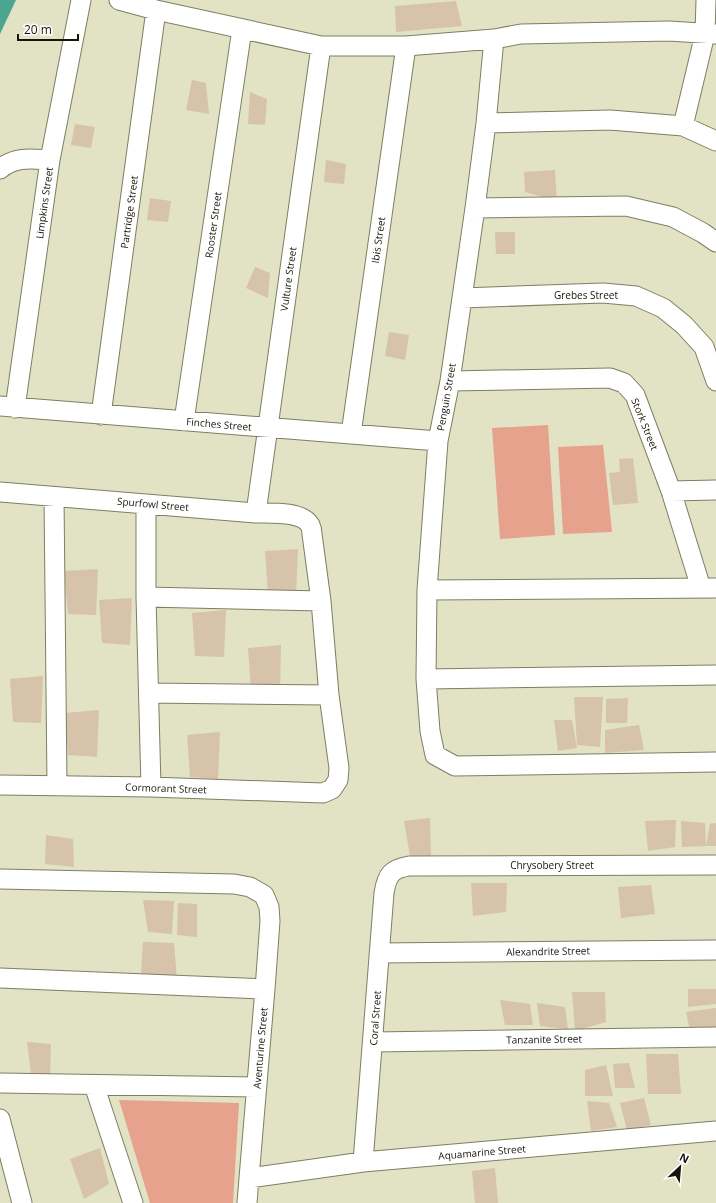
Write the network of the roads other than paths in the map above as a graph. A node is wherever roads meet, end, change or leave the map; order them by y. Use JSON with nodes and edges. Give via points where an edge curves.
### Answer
{"nodes":[{"id":1,"x":81,"y":0,"type":"edge"},
{"id":2,"x":119,"y":0,"type":"edge"},
{"id":3,"x":706,"y":0,"type":"edge"},
{"id":4,"x":156,"y":10,"type":"junction"},
{"id":5,"x":242,"y":29,"type":"junction"},
{"id":6,"x":711,"y":34,"type":"edge"},
{"id":7,"x":494,"y":39,"type":"junction"},
{"id":8,"x":321,"y":46,"type":"junction"},
{"id":9,"x":406,"y":46,"type":"junction"},
{"id":10,"x":486,"y":123,"type":"junction"},
{"id":11,"x":683,"y":126,"type":"junction"},
{"id":12,"x":716,"y":141,"type":"edge"},
{"id":13,"x":50,"y":160,"type":"junction"},
{"id":14,"x":0,"y":169,"type":"edge"},
{"id":15,"x":476,"y":208,"type":"junction"},
{"id":16,"x":716,"y":242,"type":"edge"},
{"id":17,"x":462,"y":298,"type":"junction"},
{"id":18,"x":450,"y":381,"type":"junction"},
{"id":19,"x":716,"y":381,"type":"edge"},
{"id":20,"x":7,"y":407,"type":"edge"},
{"id":21,"x":101,"y":415,"type":"junction"},
{"id":22,"x":184,"y":421,"type":"junction"},
{"id":23,"x":268,"y":428,"type":"junction"},
{"id":24,"x":350,"y":434,"type":"junction"},
{"id":25,"x":438,"y":441,"type":"junction"},
{"id":26,"x":716,"y":490,"type":"edge"},
{"id":27,"x":671,"y":491,"type":"junction"},
{"id":28,"x":0,"y":492,"type":"edge"},
{"id":29,"x":54,"y":497,"type":"junction"},
{"id":30,"x":146,"y":504,"type":"junction"},
{"id":31,"x":256,"y":513,"type":"junction"},
{"id":32,"x":709,"y":588,"type":"edge"},
{"id":33,"x":426,"y":590,"type":"junction"},
{"id":34,"x":146,"y":597,"type":"junction"},
{"id":35,"x":321,"y":602,"type":"junction"},
{"id":36,"x":716,"y":675,"type":"edge"},
{"id":37,"x":426,"y":679,"type":"junction"},
{"id":38,"x":149,"y":693,"type":"junction"},
{"id":39,"x":329,"y":695,"type":"junction"},
{"id":40,"x":716,"y":762,"type":"edge"},
{"id":41,"x":0,"y":785,"type":"edge"},
{"id":42,"x":57,"y":785,"type":"junction"},
{"id":43,"x":151,"y":787,"type":"junction"},
{"id":44,"x":716,"y":865,"type":"edge"},
{"id":45,"x":390,"y":874,"type":"joint"},
{"id":46,"x":0,"y":879,"type":"edge"},
{"id":47,"x":716,"y":950,"type":"edge"},
{"id":48,"x":379,"y":953,"type":"junction"},
{"id":49,"x":0,"y":978,"type":"edge"},
{"id":50,"x":265,"y":990,"type":"junction"},
{"id":51,"x":716,"y":1037,"type":"edge"},
{"id":52,"x":373,"y":1042,"type":"junction"},
{"id":53,"x":0,"y":1083,"type":"edge"},
{"id":54,"x":94,"y":1085,"type":"junction"},
{"id":55,"x":256,"y":1087,"type":"junction"},
{"id":56,"x":0,"y":1119,"type":"edge"},
{"id":57,"x":716,"y":1131,"type":"edge"},
{"id":58,"x":364,"y":1162,"type":"junction"},
{"id":59,"x":248,"y":1178,"type":"junction"},
{"id":60,"x":22,"y":1203,"type":"edge"},
{"id":61,"x":133,"y":1203,"type":"edge"},
{"id":62,"x":248,"y":1203,"type":"edge"}],
"edges":[{"from":1,"to":13,"type":"street","name":"Limpkins Street"},
{"from":2,"to":4,"type":"street"},
{"from":3,"to":6,"type":"street"},
{"from":4,"to":5,"type":"street"},
{"from":4,"to":21,"type":"street","name":"Partridge Street"},
{"from":5,"to":8,"type":"street"},
{"from":5,"to":22,"type":"street","name":"Rooster Street"},
{"from":6,"to":7,"type":"street","via":[[669,31],[521,34]]},
{"from":6,"to":11,"type":"street"},
{"from":7,"to":9,"type":"street"},
{"from":7,"to":10,"type":"street","name":"Penguin Street"},
{"from":8,"to":9,"type":"street"},
{"from":8,"to":23,"type":"street","name":"Vulture Street"},
{"from":9,"to":24,"type":"street","name":"Ibis Street"},
{"from":10,"to":11,"type":"street","via":[[610,120]]},
{"from":10,"to":15,"type":"street","name":"Penguin Street"},
{"from":11,"to":12,"type":"street"},
{"from":13,"to":14,"type":"street","via":[[13,160]]},
{"from":13,"to":20,"type":"street","name":"Limpkins Street"},
{"from":15,"to":16,"type":"street","via":[[626,206],[673,217]]},
{"from":15,"to":17,"type":"street","name":"Penguin Street"},
{"from":17,"to":18,"type":"street","name":"Penguin Street"},
{"from":17,"to":19,"type":"street","name":"Grebes Street","via":[[603,293],[636,296],[663,308],[684,325],[704,348]]},
{"from":18,"to":25,"type":"street","name":"Penguin Street"},
{"from":18,"to":27,"type":"street","name":"Stork Street","via":[[610,378],[624,383],[634,395]]},
{"from":20,"to":21,"type":"street","name":"Finches Street"},
{"from":21,"to":22,"type":"street","name":"Finches Street"},
{"from":22,"to":23,"type":"street","name":"Finches Street"},
{"from":23,"to":24,"type":"street","name":"Finches Street"},
{"from":23,"to":31,"type":"street","name":"Vulture Street"},
{"from":24,"to":25,"type":"street","name":"Finches Street"},
{"from":25,"to":33,"type":"street","name":"Penguin Street"},
{"from":26,"to":27,"type":"street"},
{"from":27,"to":32,"type":"street","name":"Stork Street"},
{"from":28,"to":29,"type":"street","name":"Spurfowl Street"},
{"from":29,"to":30,"type":"street","name":"Spurfowl Street"},
{"from":29,"to":42,"type":"street"},
{"from":30,"to":31,"type":"street","name":"Spurfowl Street"},
{"from":30,"to":34,"type":"street"},
{"from":31,"to":35,"type":"street","name":"Spurfowl Street","via":[[290,514],[304,519],[310,525]]},
{"from":32,"to":33,"type":"street"},
{"from":33,"to":37,"type":"street","name":"Penguin Street"},
{"from":34,"to":35,"type":"street"},
{"from":34,"to":38,"type":"street"},
{"from":35,"to":39,"type":"street"},
{"from":36,"to":37,"type":"street"},
{"from":37,"to":40,"type":"street","name":"Penguin Street","via":[[430,731],[435,755],[455,766]]},
{"from":38,"to":39,"type":"street"},
{"from":38,"to":43,"type":"street"},
{"from":39,"to":43,"type":"street","name":"Cormorant Street","via":[[340,768],[338,780],[332,789],[323,793],[310,793]]},
{"from":41,"to":42,"type":"street","name":"Cormorant Street"},
{"from":42,"to":43,"type":"street","name":"Cormorant Street"},
{"from":44,"to":45,"type":"street","name":"Chrysobery Street","via":[[409,866],[398,868]]},
{"from":45,"to":48,"type":"street","name":"Coral Street","via":[[384,893]]},
{"from":46,"to":50,"type":"street","name":"Aventurine Street","via":[[234,884],[250,888],[264,895],[269,907]]},
{"from":47,"to":48,"type":"street","name":"Alexandrite Street"},
{"from":48,"to":52,"type":"street","name":"Coral Street"},
{"from":49,"to":50,"type":"street"},
{"from":50,"to":55,"type":"street","name":"Aventurine Street"},
{"from":51,"to":52,"type":"street","name":"Tanzanite Street"},
{"from":52,"to":58,"type":"street","name":"Coral Street"},
{"from":53,"to":54,"type":"street"},
{"from":54,"to":55,"type":"street"},
{"from":54,"to":61,"type":"street"},
{"from":55,"to":59,"type":"street","name":"Aventurine Street"},
{"from":56,"to":60,"type":"street"},
{"from":57,"to":58,"type":"street","name":"Aquamarine Street"},
{"from":58,"to":59,"type":"street","name":"Aquamarine Street"},
{"from":59,"to":62,"type":"street","name":"Aventurine Street"}]}
